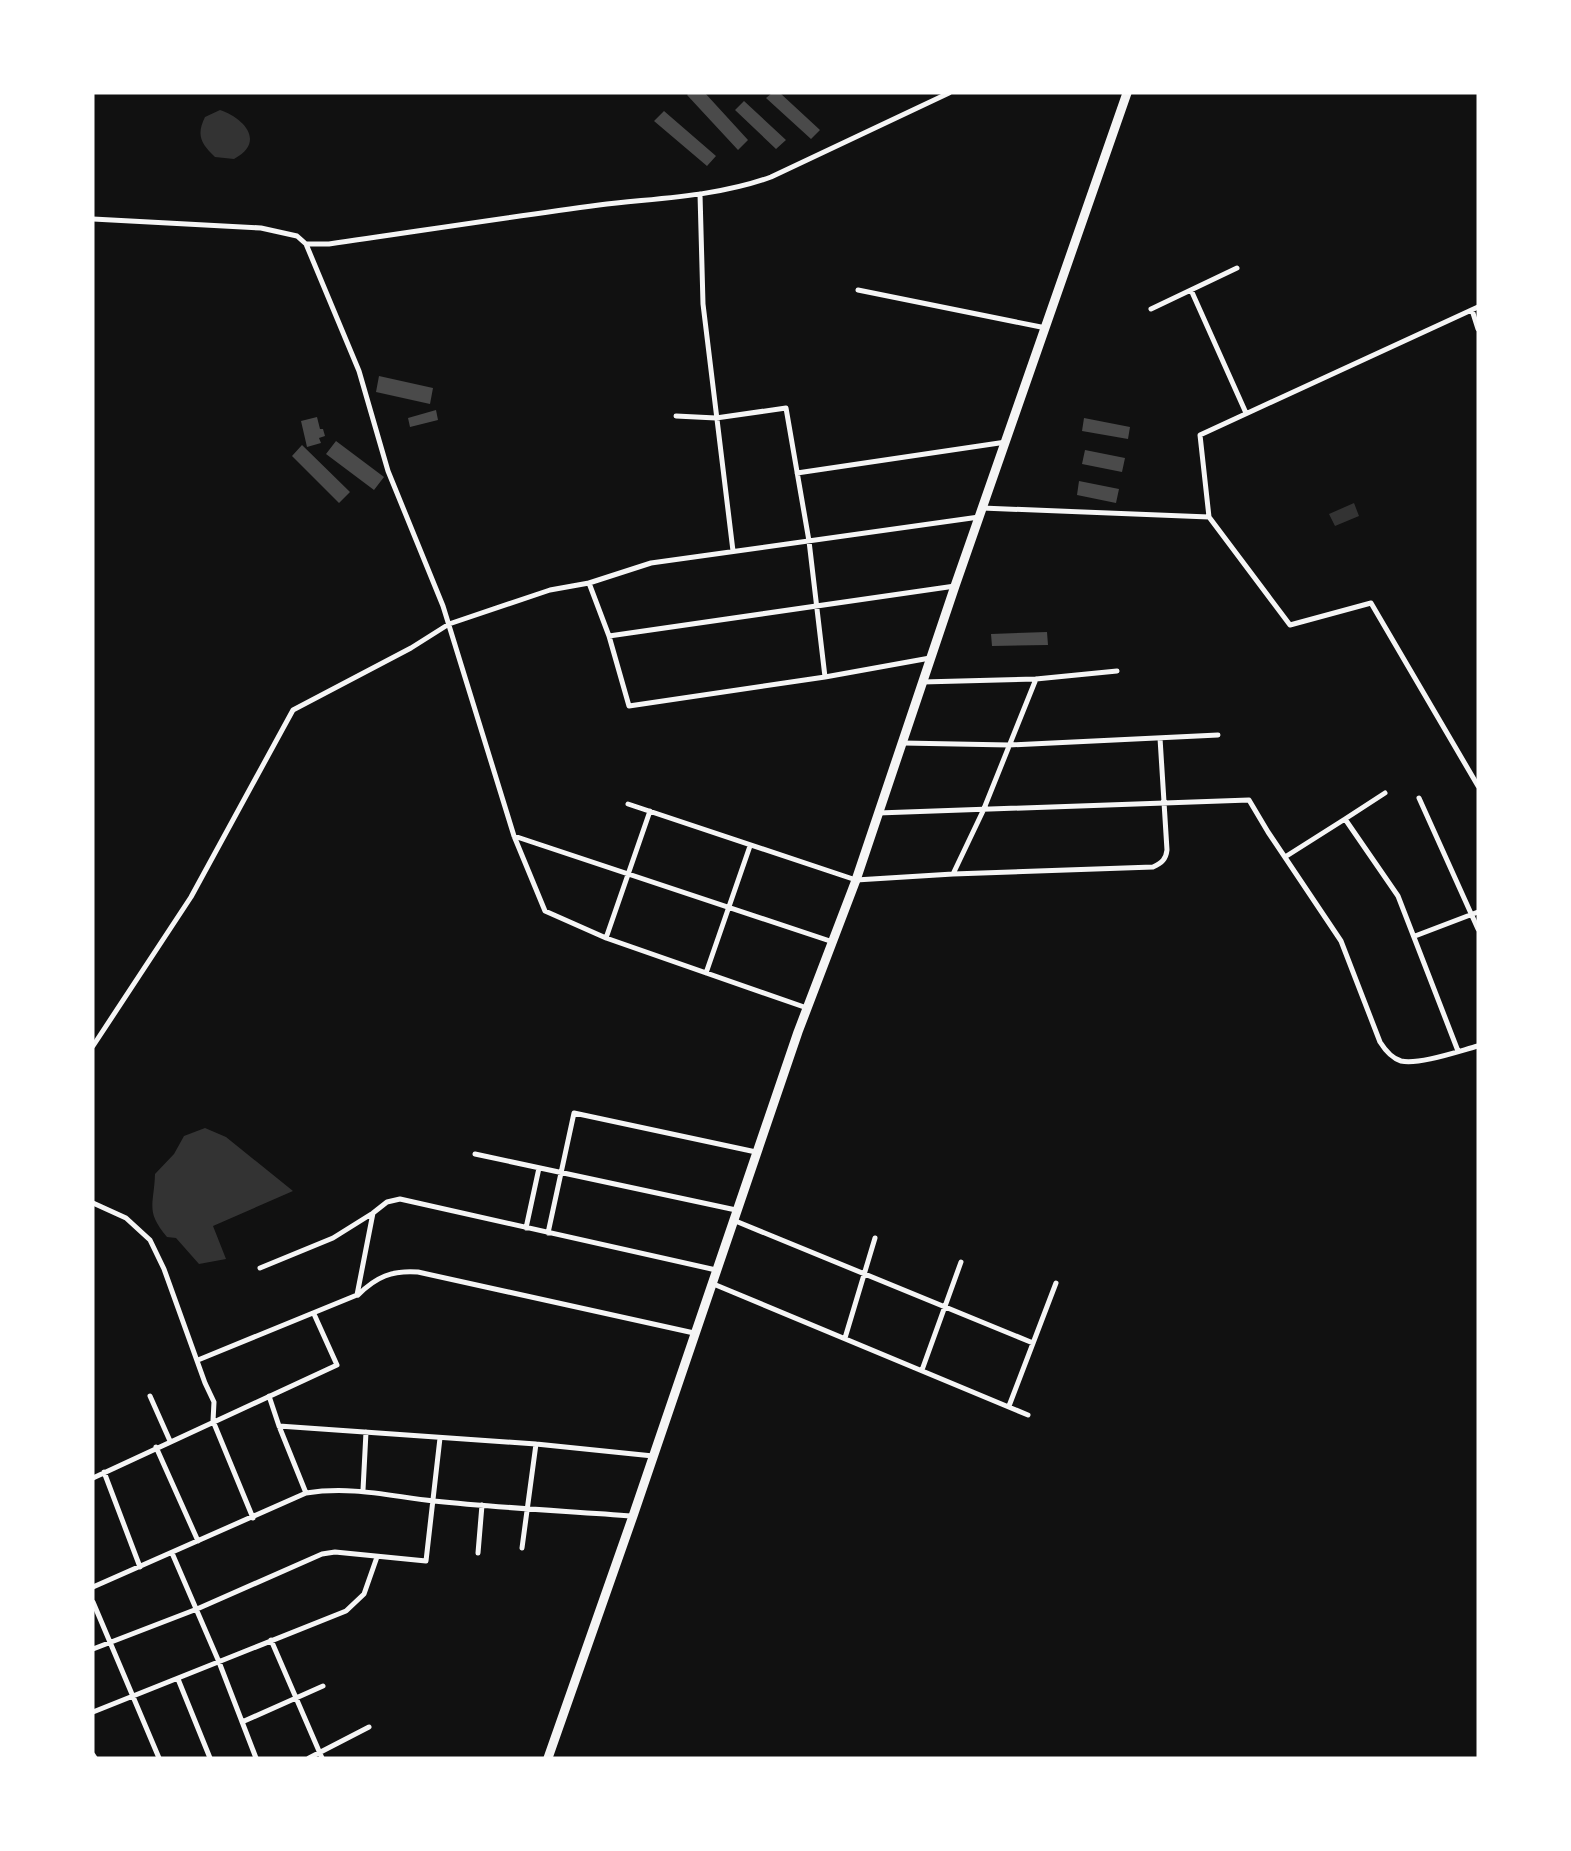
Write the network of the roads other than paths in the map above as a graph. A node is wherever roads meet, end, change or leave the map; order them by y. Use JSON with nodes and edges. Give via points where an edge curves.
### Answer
{"nodes":[{"id":1,"x":949,"y":93,"type":"edge"},
{"id":2,"x":1127,"y":93,"type":"edge"},
{"id":3,"x":700,"y":194,"type":"junction"},
{"id":4,"x":93,"y":219,"type":"edge"},
{"id":5,"x":306,"y":244,"type":"junction"},
{"id":6,"x":1237,"y":268,"type":"dead end"},
{"id":7,"x":858,"y":290,"type":"dead end"},
{"id":8,"x":1191,"y":290,"type":"junction"},
{"id":9,"x":1475,"y":308,"type":"edge"},
{"id":10,"x":1151,"y":309,"type":"dead end"},
{"id":11,"x":1046,"y":328,"type":"junction"},
{"id":12,"x":1478,"y":329,"type":"edge"},
{"id":13,"x":1246,"y":413,"type":"junction"},
{"id":14,"x":676,"y":416,"type":"dead end"},
{"id":15,"x":716,"y":418,"type":"junction"},
{"id":16,"x":1006,"y":442,"type":"junction"},
{"id":17,"x":797,"y":473,"type":"junction"},
{"id":18,"x":981,"y":512,"type":"junction"},
{"id":19,"x":1209,"y":517,"type":"junction"},
{"id":20,"x":809,"y":541,"type":"junction"},
{"id":21,"x":733,"y":551,"type":"junction"},
{"id":22,"x":589,"y":583,"type":"junction"},
{"id":23,"x":955,"y":586,"type":"junction"},
{"id":24,"x":816,"y":604,"type":"junction"},
{"id":25,"x":449,"y":624,"type":"junction"},
{"id":26,"x":609,"y":636,"type":"junction"},
{"id":27,"x":930,"y":658,"type":"junction"},
{"id":28,"x":1117,"y":671,"type":"dead end"},
{"id":29,"x":825,"y":677,"type":"junction"},
{"id":30,"x":1036,"y":680,"type":"junction"},
{"id":31,"x":922,"y":682,"type":"junction"},
{"id":32,"x":1218,"y":735,"type":"dead end"},
{"id":33,"x":1160,"y":738,"type":"junction"},
{"id":34,"x":901,"y":743,"type":"junction"},
{"id":35,"x":1009,"y":745,"type":"junction"},
{"id":36,"x":1478,"y":786,"type":"edge"},
{"id":37,"x":1385,"y":793,"type":"dead end"},
{"id":38,"x":1419,"y":798,"type":"dead end"},
{"id":39,"x":1164,"y":803,"type":"junction"},
{"id":40,"x":628,"y":804,"type":"dead end"},
{"id":41,"x":650,"y":811,"type":"junction"},
{"id":42,"x":983,"y":811,"type":"junction"},
{"id":43,"x":878,"y":813,"type":"junction"},
{"id":44,"x":1345,"y":819,"type":"junction"},
{"id":45,"x":514,"y":836,"type":"junction"},
{"id":46,"x":750,"y":846,"type":"junction"},
{"id":47,"x":1285,"y":857,"type":"junction"},
{"id":48,"x":953,"y":874,"type":"junction"},
{"id":49,"x":627,"y":875,"type":"junction"},
{"id":50,"x":856,"y":880,"type":"junction"},
{"id":51,"x":730,"y":909,"type":"junction"},
{"id":52,"x":1475,"y":913,"type":"edge"},
{"id":53,"x":1478,"y":929,"type":"edge"},
{"id":54,"x":1415,"y":936,"type":"junction"},
{"id":55,"x":606,"y":938,"type":"junction"},
{"id":56,"x":833,"y":942,"type":"junction"},
{"id":57,"x":706,"y":973,"type":"junction"},
{"id":58,"x":807,"y":1008,"type":"junction"},
{"id":59,"x":93,"y":1046,"type":"edge"},
{"id":60,"x":1478,"y":1046,"type":"edge"},
{"id":61,"x":1458,"y":1051,"type":"junction"},
{"id":62,"x":756,"y":1152,"type":"junction"},
{"id":63,"x":475,"y":1153,"type":"dead end"},
{"id":64,"x":539,"y":1168,"type":"junction"},
{"id":65,"x":561,"y":1173,"type":"junction"},
{"id":66,"x":93,"y":1203,"type":"edge"},
{"id":67,"x":373,"y":1213,"type":"junction"},
{"id":68,"x":735,"y":1215,"type":"junction"},
{"id":69,"x":526,"y":1228,"type":"junction"},
{"id":70,"x":548,"y":1233,"type":"junction"},
{"id":71,"x":875,"y":1238,"type":"dead end"},
{"id":72,"x":961,"y":1262,"type":"dead end"},
{"id":73,"x":260,"y":1268,"type":"dead end"},
{"id":74,"x":716,"y":1270,"type":"junction"},
{"id":75,"x":863,"y":1274,"type":"junction"},
{"id":76,"x":711,"y":1283,"type":"junction"},
{"id":77,"x":1056,"y":1283,"type":"dead end"},
{"id":78,"x":357,"y":1296,"type":"junction"},
{"id":79,"x":945,"y":1307,"type":"junction"},
{"id":80,"x":314,"y":1314,"type":"junction"},
{"id":81,"x":694,"y":1333,"type":"junction"},
{"id":82,"x":845,"y":1338,"type":"junction"},
{"id":83,"x":1033,"y":1343,"type":"junction"},
{"id":84,"x":198,"y":1360,"type":"junction"},
{"id":85,"x":922,"y":1370,"type":"junction"},
{"id":86,"x":149,"y":1396,"type":"dead end"},
{"id":87,"x":269,"y":1396,"type":"junction"},
{"id":88,"x":1009,"y":1406,"type":"junction"},
{"id":89,"x":1028,"y":1415,"type":"dead end"},
{"id":90,"x":213,"y":1421,"type":"junction"},
{"id":91,"x":279,"y":1426,"type":"junction"},
{"id":92,"x":366,"y":1433,"type":"junction"},
{"id":93,"x":440,"y":1438,"type":"junction"},
{"id":94,"x":170,"y":1441,"type":"junction"},
{"id":95,"x":536,"y":1444,"type":"junction"},
{"id":96,"x":156,"y":1447,"type":"junction"},
{"id":97,"x":653,"y":1456,"type":"junction"},
{"id":98,"x":104,"y":1472,"type":"junction"},
{"id":99,"x":93,"y":1478,"type":"edge"},
{"id":100,"x":363,"y":1490,"type":"junction"},
{"id":101,"x":306,"y":1493,"type":"junction"},
{"id":102,"x":432,"y":1501,"type":"junction"},
{"id":103,"x":482,"y":1505,"type":"junction"},
{"id":104,"x":527,"y":1508,"type":"junction"},
{"id":105,"x":633,"y":1516,"type":"junction"},
{"id":106,"x":253,"y":1518,"type":"junction"},
{"id":107,"x":198,"y":1541,"type":"junction"},
{"id":108,"x":522,"y":1548,"type":"dead end"},
{"id":109,"x":172,"y":1553,"type":"junction"},
{"id":110,"x":478,"y":1553,"type":"dead end"},
{"id":111,"x":377,"y":1557,"type":"junction"},
{"id":112,"x":140,"y":1567,"type":"junction"},
{"id":113,"x":93,"y":1587,"type":"edge"},
{"id":114,"x":93,"y":1602,"type":"edge"},
{"id":115,"x":197,"y":1609,"type":"junction"},
{"id":116,"x":271,"y":1640,"type":"junction"},
{"id":117,"x":110,"y":1642,"type":"junction"},
{"id":118,"x":93,"y":1649,"type":"edge"},
{"id":119,"x":219,"y":1662,"type":"junction"},
{"id":120,"x":178,"y":1679,"type":"junction"},
{"id":121,"x":323,"y":1686,"type":"dead end"},
{"id":122,"x":134,"y":1697,"type":"junction"},
{"id":123,"x":296,"y":1698,"type":"junction"},
{"id":124,"x":93,"y":1713,"type":"edge"},
{"id":125,"x":242,"y":1722,"type":"junction"},
{"id":126,"x":369,"y":1727,"type":"dead end"},
{"id":127,"x":321,"y":1756,"type":"edge"},
{"id":128,"x":159,"y":1758,"type":"edge"},
{"id":129,"x":210,"y":1758,"type":"edge"},
{"id":130,"x":256,"y":1758,"type":"edge"},
{"id":131,"x":309,"y":1758,"type":"edge"},
{"id":132,"x":548,"y":1758,"type":"edge"}],
"edges":[{"from":1,"to":3,"type":"street","via":[[771,177]]},
{"from":2,"to":11,"type":"main road"},
{"from":3,"to":5,"type":"street"},
{"from":3,"to":15,"type":"street","via":[[703,304]]},
{"from":4,"to":5,"type":"street","via":[[275,229]]},
{"from":5,"to":25,"type":"street","via":[[359,371],[388,471]]},
{"from":6,"to":8,"type":"street"},
{"from":7,"to":11,"type":"street"},
{"from":8,"to":10,"type":"street"},
{"from":8,"to":13,"type":"street"},
{"from":9,"to":12,"type":"street"},
{"from":9,"to":13,"type":"street"},
{"from":11,"to":16,"type":"main road"},
{"from":13,"to":19,"type":"street","via":[[1200,435]]},
{"from":14,"to":15,"type":"street"},
{"from":15,"to":17,"type":"street","via":[[786,408]]},
{"from":15,"to":21,"type":"street"},
{"from":16,"to":17,"type":"street"},
{"from":16,"to":18,"type":"main road"},
{"from":17,"to":20,"type":"street"},
{"from":18,"to":19,"type":"street"},
{"from":18,"to":20,"type":"street"},
{"from":18,"to":23,"type":"main road"},
{"from":19,"to":36,"type":"street","via":[[1290,625],[1371,603]]},
{"from":20,"to":21,"type":"street"},
{"from":20,"to":24,"type":"street"},
{"from":21,"to":22,"type":"street","via":[[651,563]]},
{"from":22,"to":25,"type":"street","via":[[550,590]]},
{"from":22,"to":26,"type":"street"},
{"from":23,"to":24,"type":"street"},
{"from":23,"to":27,"type":"main road"},
{"from":24,"to":26,"type":"street"},
{"from":24,"to":29,"type":"street"},
{"from":25,"to":45,"type":"street"},
{"from":25,"to":59,"type":"street","via":[[293,709],[191,897]]},
{"from":26,"to":29,"type":"street","via":[[629,706]]},
{"from":27,"to":29,"type":"street"},
{"from":27,"to":31,"type":"main road"},
{"from":28,"to":30,"type":"street"},
{"from":30,"to":31,"type":"street"},
{"from":30,"to":35,"type":"street"},
{"from":31,"to":34,"type":"main road"},
{"from":32,"to":33,"type":"street"},
{"from":33,"to":35,"type":"street"},
{"from":33,"to":39,"type":"street"},
{"from":34,"to":35,"type":"street"},
{"from":34,"to":43,"type":"main road"},
{"from":35,"to":42,"type":"street"},
{"from":37,"to":44,"type":"street"},
{"from":38,"to":52,"type":"street"},
{"from":39,"to":42,"type":"street"},
{"from":39,"to":47,"type":"street","via":[[1249,800]]},
{"from":39,"to":48,"type":"street","via":[[1166,856],[1153,867]]},
{"from":40,"to":41,"type":"street"},
{"from":41,"to":46,"type":"street"},
{"from":41,"to":49,"type":"street"},
{"from":42,"to":43,"type":"street"},
{"from":42,"to":48,"type":"street"},
{"from":43,"to":50,"type":"main road"},
{"from":44,"to":47,"type":"street"},
{"from":44,"to":54,"type":"street","via":[[1398,896]]},
{"from":45,"to":49,"type":"street"},
{"from":45,"to":55,"type":"street","via":[[545,911]]},
{"from":46,"to":50,"type":"street"},
{"from":46,"to":51,"type":"street"},
{"from":47,"to":61,"type":"street","via":[[1342,941],[1386,1051],[1407,1062]]},
{"from":48,"to":50,"type":"street"},
{"from":49,"to":51,"type":"street"},
{"from":49,"to":55,"type":"street"},
{"from":50,"to":56,"type":"main road"},
{"from":51,"to":56,"type":"street"},
{"from":51,"to":57,"type":"street"},
{"from":52,"to":53,"type":"street"},
{"from":52,"to":54,"type":"street"},
{"from":54,"to":61,"type":"street"},
{"from":55,"to":57,"type":"street"},
{"from":56,"to":58,"type":"main road"},
{"from":57,"to":58,"type":"street"},
{"from":58,"to":62,"type":"main road"},
{"from":60,"to":61,"type":"street"},
{"from":62,"to":65,"type":"street","via":[[574,1112]]},
{"from":62,"to":68,"type":"main road"},
{"from":63,"to":64,"type":"street"},
{"from":64,"to":65,"type":"street"},
{"from":64,"to":69,"type":"street"},
{"from":65,"to":68,"type":"street"},
{"from":65,"to":70,"type":"street"},
{"from":66,"to":84,"type":"street","via":[[126,1218],[150,1240]]},
{"from":67,"to":69,"type":"street","via":[[387,1202],[406,1199]]},
{"from":67,"to":73,"type":"street","via":[[333,1238]]},
{"from":67,"to":78,"type":"street"},
{"from":68,"to":74,"type":"main road"},
{"from":68,"to":75,"type":"street"},
{"from":69,"to":70,"type":"street"},
{"from":70,"to":74,"type":"street"},
{"from":71,"to":75,"type":"street"},
{"from":72,"to":79,"type":"street"},
{"from":74,"to":76,"type":"main road"},
{"from":75,"to":79,"type":"street"},
{"from":75,"to":82,"type":"street"},
{"from":76,"to":81,"type":"main road"},
{"from":76,"to":82,"type":"street"},
{"from":77,"to":83,"type":"street"},
{"from":78,"to":80,"type":"street"},
{"from":78,"to":81,"type":"street","via":[[390,1273],[418,1272]]},
{"from":79,"to":83,"type":"street"},
{"from":79,"to":85,"type":"street"},
{"from":80,"to":84,"type":"street"},
{"from":80,"to":87,"type":"street","via":[[337,1365]]},
{"from":81,"to":97,"type":"main road"},
{"from":82,"to":85,"type":"street"},
{"from":83,"to":88,"type":"street"},
{"from":84,"to":90,"type":"street","via":[[214,1402]]},
{"from":85,"to":88,"type":"street"},
{"from":86,"to":94,"type":"street"},
{"from":87,"to":90,"type":"street"},
{"from":87,"to":91,"type":"street"},
{"from":88,"to":89,"type":"street"},
{"from":90,"to":94,"type":"street"},
{"from":90,"to":106,"type":"street"},
{"from":91,"to":92,"type":"street"},
{"from":91,"to":101,"type":"street"},
{"from":92,"to":93,"type":"street"},
{"from":92,"to":100,"type":"street"},
{"from":93,"to":95,"type":"street"},
{"from":93,"to":102,"type":"street"},
{"from":94,"to":96,"type":"street"},
{"from":95,"to":97,"type":"street"},
{"from":95,"to":104,"type":"street"},
{"from":96,"to":98,"type":"street"},
{"from":96,"to":107,"type":"street"},
{"from":97,"to":105,"type":"main road"},
{"from":98,"to":99,"type":"street"},
{"from":98,"to":112,"type":"street"},
{"from":100,"to":101,"type":"street"},
{"from":100,"to":102,"type":"street"},
{"from":101,"to":106,"type":"street"},
{"from":102,"to":103,"type":"street"},
{"from":102,"to":111,"type":"street","via":[[426,1561]]},
{"from":103,"to":104,"type":"street"},
{"from":103,"to":110,"type":"street"},
{"from":104,"to":105,"type":"street"},
{"from":104,"to":108,"type":"street"},
{"from":105,"to":132,"type":"main road"},
{"from":106,"to":107,"type":"street"},
{"from":107,"to":109,"type":"street"},
{"from":109,"to":112,"type":"street"},
{"from":109,"to":115,"type":"street"},
{"from":111,"to":115,"type":"street","via":[[322,1555]]},
{"from":111,"to":116,"type":"street","via":[[362,1598],[351,1609]]},
{"from":112,"to":113,"type":"street"},
{"from":114,"to":117,"type":"street"},
{"from":115,"to":117,"type":"street"},
{"from":115,"to":119,"type":"street"},
{"from":116,"to":119,"type":"street"},
{"from":116,"to":123,"type":"street"},
{"from":117,"to":118,"type":"street"},
{"from":117,"to":122,"type":"street"},
{"from":119,"to":120,"type":"street"},
{"from":119,"to":125,"type":"street"},
{"from":120,"to":122,"type":"street"},
{"from":120,"to":129,"type":"street"},
{"from":121,"to":123,"type":"street"},
{"from":122,"to":124,"type":"street"},
{"from":122,"to":128,"type":"street"},
{"from":123,"to":125,"type":"street"},
{"from":123,"to":127,"type":"street"},
{"from":125,"to":130,"type":"street"},
{"from":126,"to":127,"type":"street"},
{"from":127,"to":131,"type":"street"}]}
